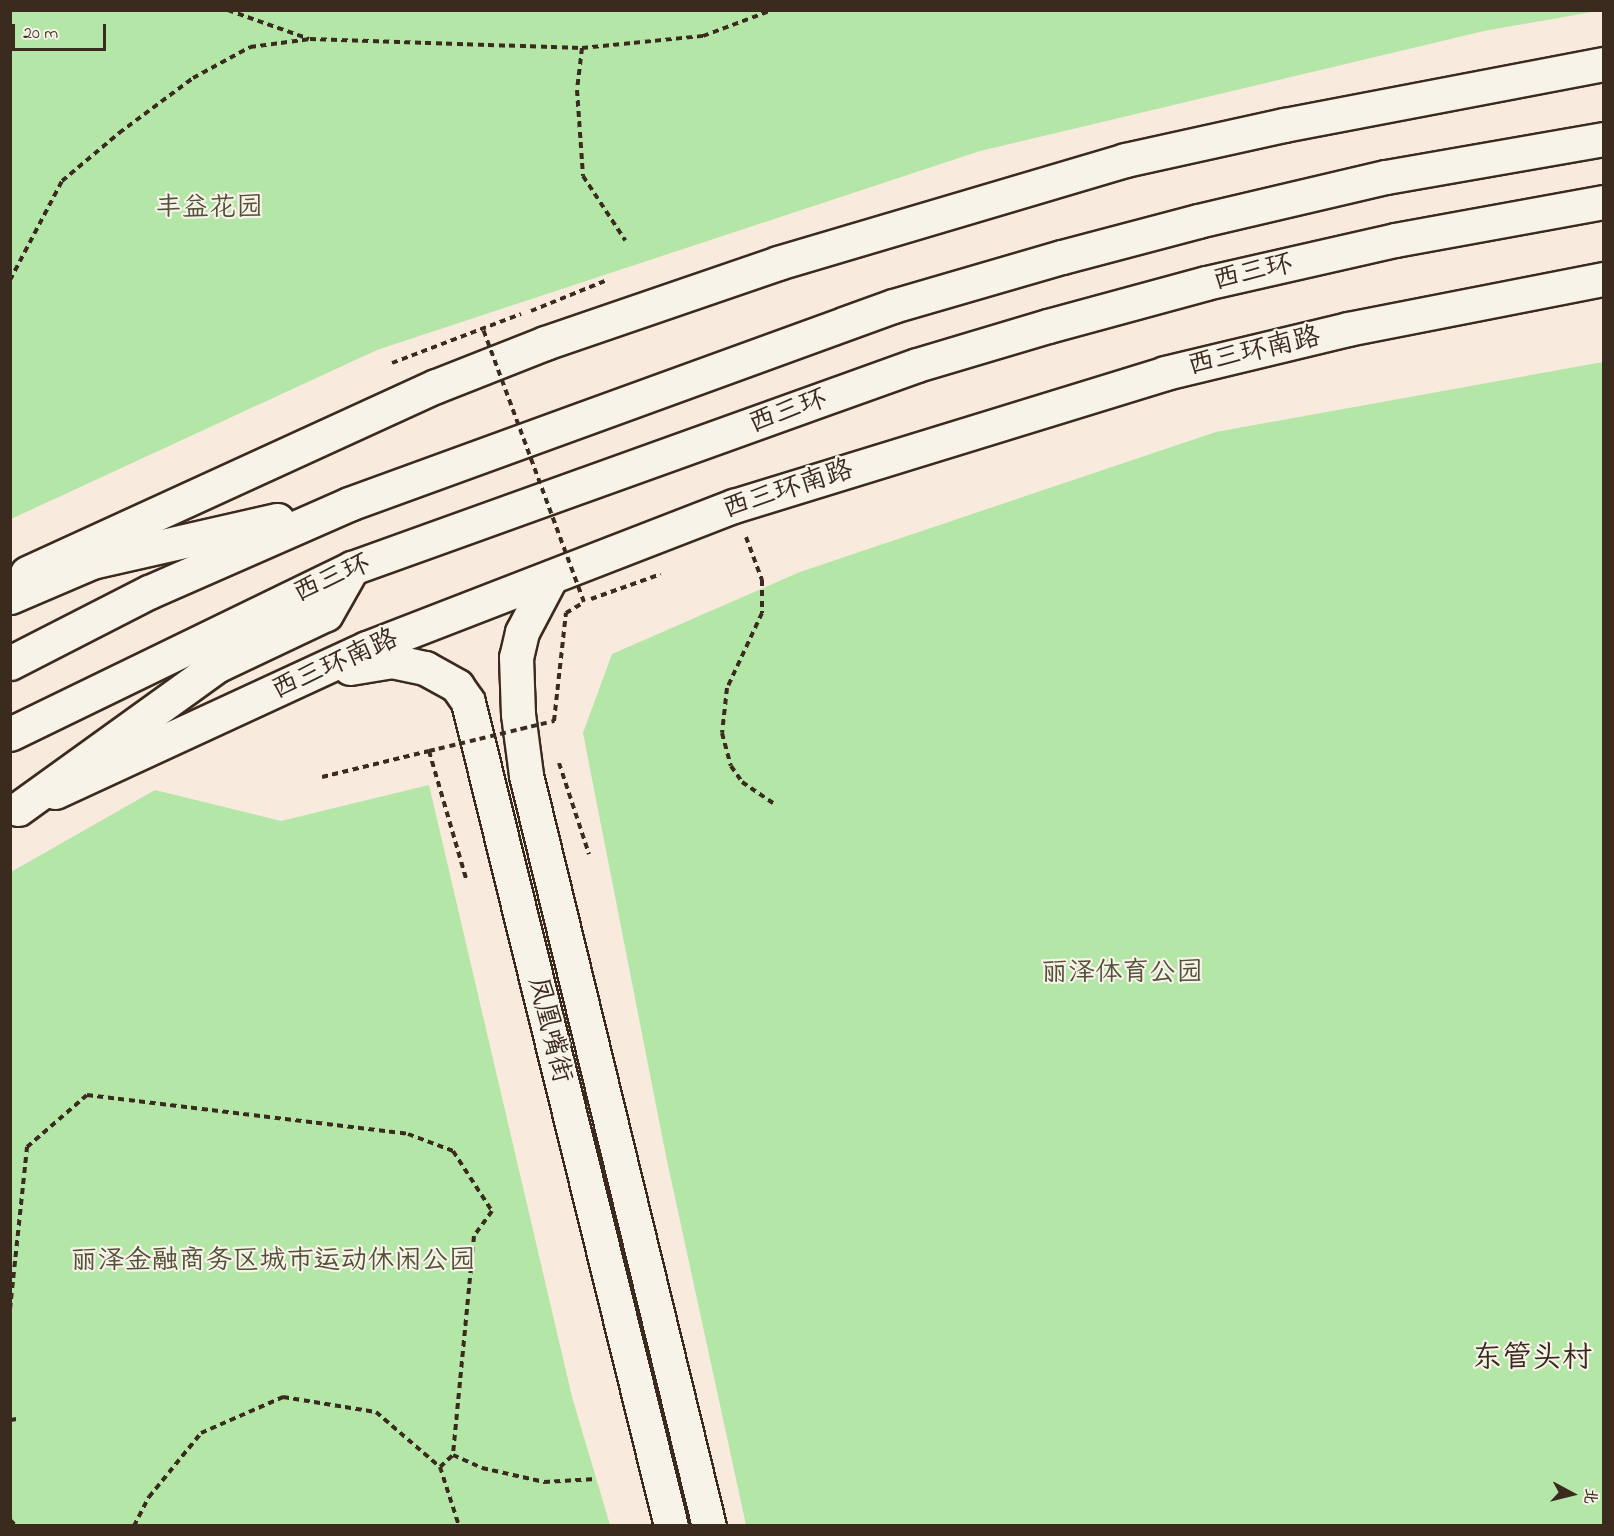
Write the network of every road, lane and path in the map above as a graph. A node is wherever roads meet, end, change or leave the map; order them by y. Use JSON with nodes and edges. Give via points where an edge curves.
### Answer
{"nodes":[{"id":1,"x":228,"y":10,"type":"edge"},
{"id":2,"x":772,"y":10,"type":"edge"},
{"id":3,"x":310,"y":39,"type":"junction"},
{"id":4,"x":582,"y":48,"type":"junction"},
{"id":5,"x":1604,"y":64,"type":"edge"},
{"id":6,"x":1604,"y":139,"type":"edge"},
{"id":7,"x":1604,"y":202,"type":"edge"},
{"id":8,"x":625,"y":240,"type":"dead end"},
{"id":9,"x":1604,"y":279,"type":"edge"},
{"id":10,"x":10,"y":280,"type":"edge"},
{"id":11,"x":605,"y":281,"type":"dead end"},
{"id":12,"x":483,"y":329,"type":"junction"},
{"id":13,"x":392,"y":363,"type":"dead end"},
{"id":14,"x":348,"y":504,"type":"junction"},
{"id":15,"x":734,"y":506,"type":"junction"},
{"id":16,"x":352,"y":568,"type":"junction"},
{"id":17,"x":661,"y":574,"type":"dead end"},
{"id":18,"x":551,"y":578,"type":"junction"},
{"id":19,"x":10,"y":581,"type":"edge"},
{"id":20,"x":10,"y":597,"type":"edge"},
{"id":21,"x":584,"y":602,"type":"junction"},
{"id":22,"x":10,"y":663,"type":"edge"},
{"id":23,"x":310,"y":675,"type":"junction"},
{"id":24,"x":546,"y":723,"type":"junction"},
{"id":25,"x":10,"y":734,"type":"edge"},
{"id":26,"x":549,"y":734,"type":"dead end"},
{"id":27,"x":429,"y":751,"type":"junction"},
{"id":28,"x":557,"y":756,"type":"dead end"},
{"id":29,"x":322,"y":777,"type":"dead end"},
{"id":30,"x":776,"y":805,"type":"dead end"},
{"id":31,"x":14,"y":811,"type":"edge"},
{"id":32,"x":589,"y":854,"type":"dead end"},
{"id":33,"x":467,"y":882,"type":"dead end"},
{"id":34,"x":10,"y":1309,"type":"edge"},
{"id":35,"x":17,"y":1419,"type":"dead end"},
{"id":36,"x":10,"y":1420,"type":"edge"},
{"id":37,"x":453,"y":1455,"type":"junction"},
{"id":38,"x":440,"y":1467,"type":"junction"},
{"id":39,"x":596,"y":1479,"type":"dead end"},
{"id":40,"x":10,"y":1520,"type":"edge"},
{"id":41,"x":16,"y":1526,"type":"edge"},
{"id":42,"x":134,"y":1526,"type":"edge"},
{"id":43,"x":459,"y":1526,"type":"edge"},
{"id":44,"x":671,"y":1526,"type":"edge"},
{"id":45,"x":709,"y":1526,"type":"edge"}],
"edges":[{"from":1,"to":3,"type":"path"},
{"from":2,"to":4,"type":"path","via":[[703,36]]},
{"from":3,"to":4,"type":"path"},
{"from":3,"to":10,"type":"path","via":[[250,47],[194,78],[119,133],[62,181]]},
{"from":4,"to":8,"type":"path","via":[[578,90],[583,176]]},
{"from":5,"to":19,"type":"main road","via":[[1284,125],[1125,160],[778,263],[545,343],[436,386]]},
{"from":6,"to":14,"type":"main road","via":[[1386,177],[1198,221],[893,306]]},
{"from":7,"to":16,"type":"main road","name":"西三环","via":[[1395,240],[1206,283],[1048,326],[917,365]]},
{"from":9,"to":15,"type":"main road","name":"西三环南路","via":[[1348,329],[1165,373]]},
{"from":11,"to":12,"type":"path"},
{"from":12,"to":13,"type":"path"},
{"from":12,"to":21,"type":"path","bridge":true},
{"from":14,"to":20,"type":"main road","via":[[92,562]]},
{"from":14,"to":22,"type":"main road","via":[[149,592]]},
{"from":15,"to":18,"type":"main road","name":"西三环南路"},
{"from":15,"to":30,"type":"path","via":[[762,580],[762,613],[727,688],[722,733],[731,766],[742,782]]},
{"from":16,"to":25,"type":"main road","name":"西三环"},
{"from":16,"to":31,"type":"main road","via":[[326,614],[218,665]]},
{"from":17,"to":21,"type":"path"},
{"from":18,"to":23,"type":"main road","name":"西三环南路","via":[[367,648]]},
{"from":18,"to":45,"type":"main road","name":"凤凰嘴街","via":[[522,632],[516,657],[526,775]]},
{"from":21,"to":24,"type":"path","bridge":true,"via":[[566,613],[554,721]]},
{"from":23,"to":31,"type":"main road","name":"西三环南路"},
{"from":23,"to":44,"type":"main road","name":"凤凰嘴街","via":[[392,661],[425,668],[457,686],[468,702]]},
{"from":24,"to":26,"type":"path"},
{"from":24,"to":27,"type":"path","bridge":true},
{"from":27,"to":29,"type":"path"},
{"from":27,"to":33,"type":"path"},
{"from":28,"to":32,"type":"path"},
{"from":34,"to":37,"type":"path","via":[[27,1147],[87,1095],[408,1134],[453,1151],[492,1210],[474,1236]]},
{"from":35,"to":36,"type":"path"},
{"from":37,"to":38,"type":"path"},
{"from":37,"to":39,"type":"path","via":[[482,1468],[544,1482]]},
{"from":38,"to":42,"type":"path","via":[[376,1413],[283,1396],[201,1433],[149,1497]]},
{"from":38,"to":43,"type":"path"},
{"from":40,"to":41,"type":"path"}]}
